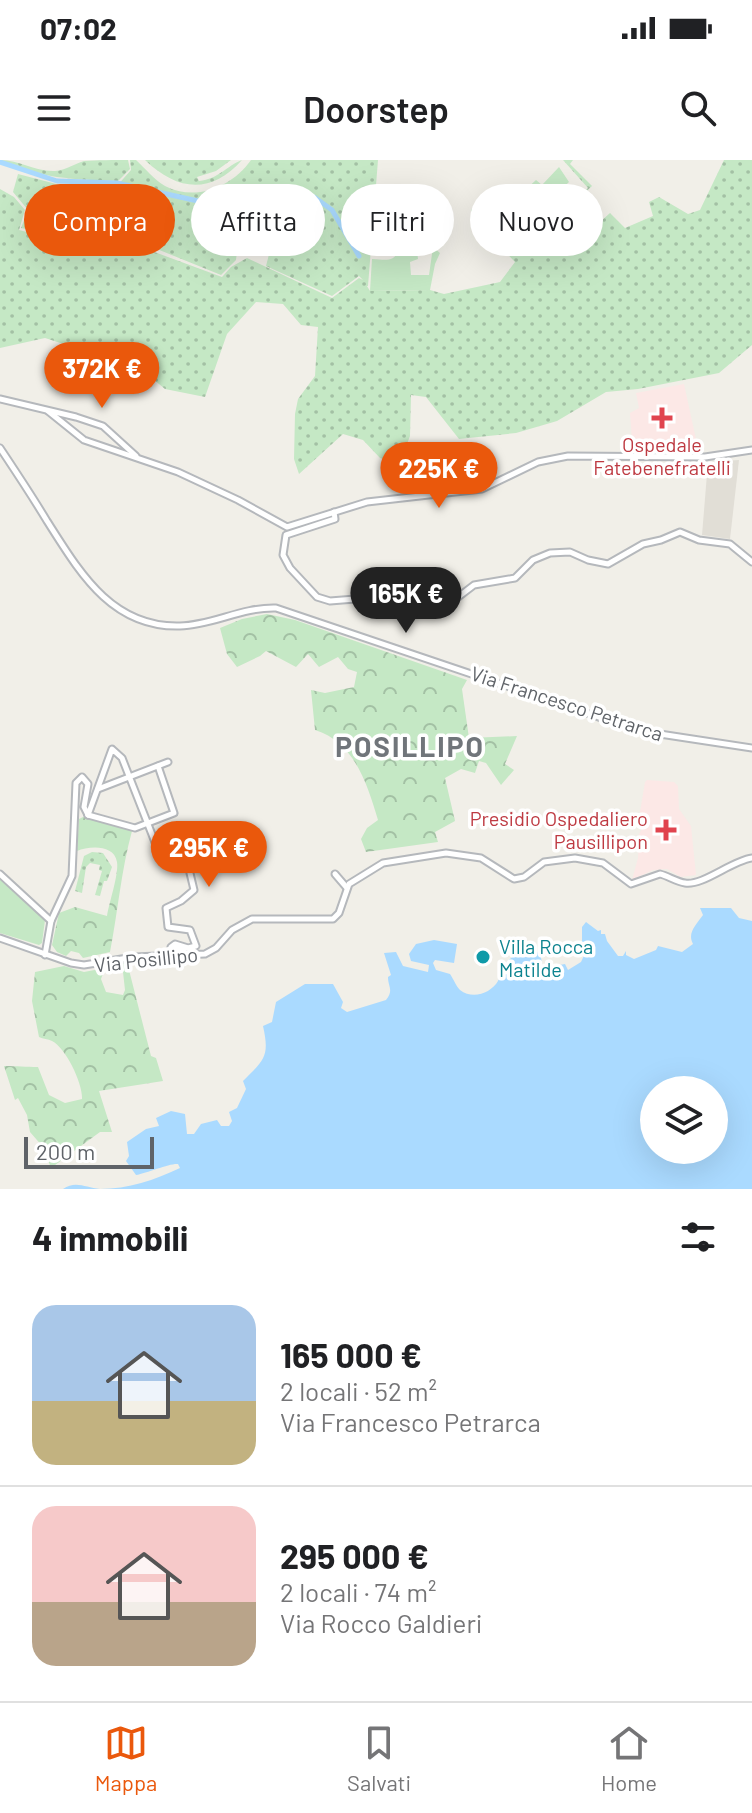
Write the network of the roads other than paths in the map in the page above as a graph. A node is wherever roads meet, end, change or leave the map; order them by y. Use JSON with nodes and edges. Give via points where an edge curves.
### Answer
{"nodes":[{"id":1,"x":0,"y":399,"type":"edge"},
{"id":2,"x":48,"y":411,"type":"junction"},
{"id":3,"x":73,"y":416,"type":"junction"},
{"id":4,"x":71,"y":429,"type":"junction"},
{"id":5,"x":114,"y":435,"type":"junction"},
{"id":6,"x":0,"y":448,"type":"edge"},
{"id":7,"x":105,"y":449,"type":"junction"},
{"id":8,"x":752,"y":450,"type":"edge"},
{"id":9,"x":138,"y":457,"type":"junction"},
{"id":10,"x":334,"y":512,"type":"junction"},
{"id":11,"x":752,"y":562,"type":"edge"},
{"id":12,"x":752,"y":748,"type":"edge"},
{"id":13,"x":168,"y":762,"type":"dead end"},
{"id":14,"x":158,"y":766,"type":"junction"},
{"id":15,"x":130,"y":776,"type":"junction"},
{"id":16,"x":97,"y":789,"type":"junction"},
{"id":17,"x":88,"y":815,"type":"junction"},
{"id":18,"x":148,"y":824,"type":"junction"},
{"id":19,"x":752,"y":858,"type":"edge"},
{"id":20,"x":0,"y":874,"type":"edge"},
{"id":21,"x":335,"y":874,"type":"dead end"},
{"id":22,"x":347,"y":888,"type":"junction"},
{"id":23,"x":51,"y":921,"type":"junction"},
{"id":24,"x":0,"y":938,"type":"edge"},
{"id":25,"x":45,"y":955,"type":"junction"},
{"id":26,"x":190,"y":955,"type":"junction"}],
"edges":[{"from":1,"to":2,"type":"street"},
{"from":2,"to":3,"type":"street"},
{"from":2,"to":4,"type":"street"},
{"from":3,"to":4,"type":"street","via":[[68,420]]},
{"from":3,"to":5,"type":"street"},
{"from":4,"to":7,"type":"street"},
{"from":5,"to":7,"type":"street"},
{"from":5,"to":9,"type":"street"},
{"from":6,"to":12,"type":"street","name":"Via Francesco Petrarca","via":[[89,584],[137,617],[193,625],[248,609],[276,608],[640,731]]},
{"from":7,"to":9,"type":"street"},
{"from":8,"to":10,"type":"street","via":[[701,458],[568,456],[538,462],[472,492],[367,502]]},
{"from":9,"to":10,"type":"street","via":[[287,527]]},
{"from":10,"to":11,"type":"street","via":[[335,519],[286,535],[283,555],[310,591],[330,601],[411,606],[453,601],[474,585],[515,578],[544,555],[570,552],[605,565],[680,532],[730,544]]},
{"from":13,"to":14,"type":"street"},
{"from":14,"to":15,"type":"street"},
{"from":14,"to":18,"type":"street","via":[[175,812]]},
{"from":15,"to":16,"type":"street"},
{"from":15,"to":16,"type":"street","via":[[112,749]]},
{"from":15,"to":18,"type":"street"},
{"from":16,"to":17,"type":"street"},
{"from":17,"to":18,"type":"street","via":[[131,827]]},
{"from":17,"to":23,"type":"street","via":[[88,784],[82,777],[76,783],[71,879]]},
{"from":18,"to":26,"type":"street","via":[[162,860],[188,868],[194,884],[193,893],[166,910],[167,926],[190,930],[196,945],[171,948]]},
{"from":19,"to":22,"type":"street","name":"Via Posillipo","via":[[694,882],[660,874],[631,884],[603,863],[575,858],[549,861],[514,879],[481,858],[442,853],[379,864]]},
{"from":20,"to":23,"type":"street"},
{"from":21,"to":22,"type":"street"},
{"from":22,"to":26,"type":"street","name":"Via Posillipo","via":[[333,919],[248,920],[216,948]]},
{"from":23,"to":25,"type":"street"},
{"from":24,"to":25,"type":"street","name":"Via Posillipo"},
{"from":25,"to":26,"type":"street","name":"Via Posillipo","via":[[84,965]]}]}
